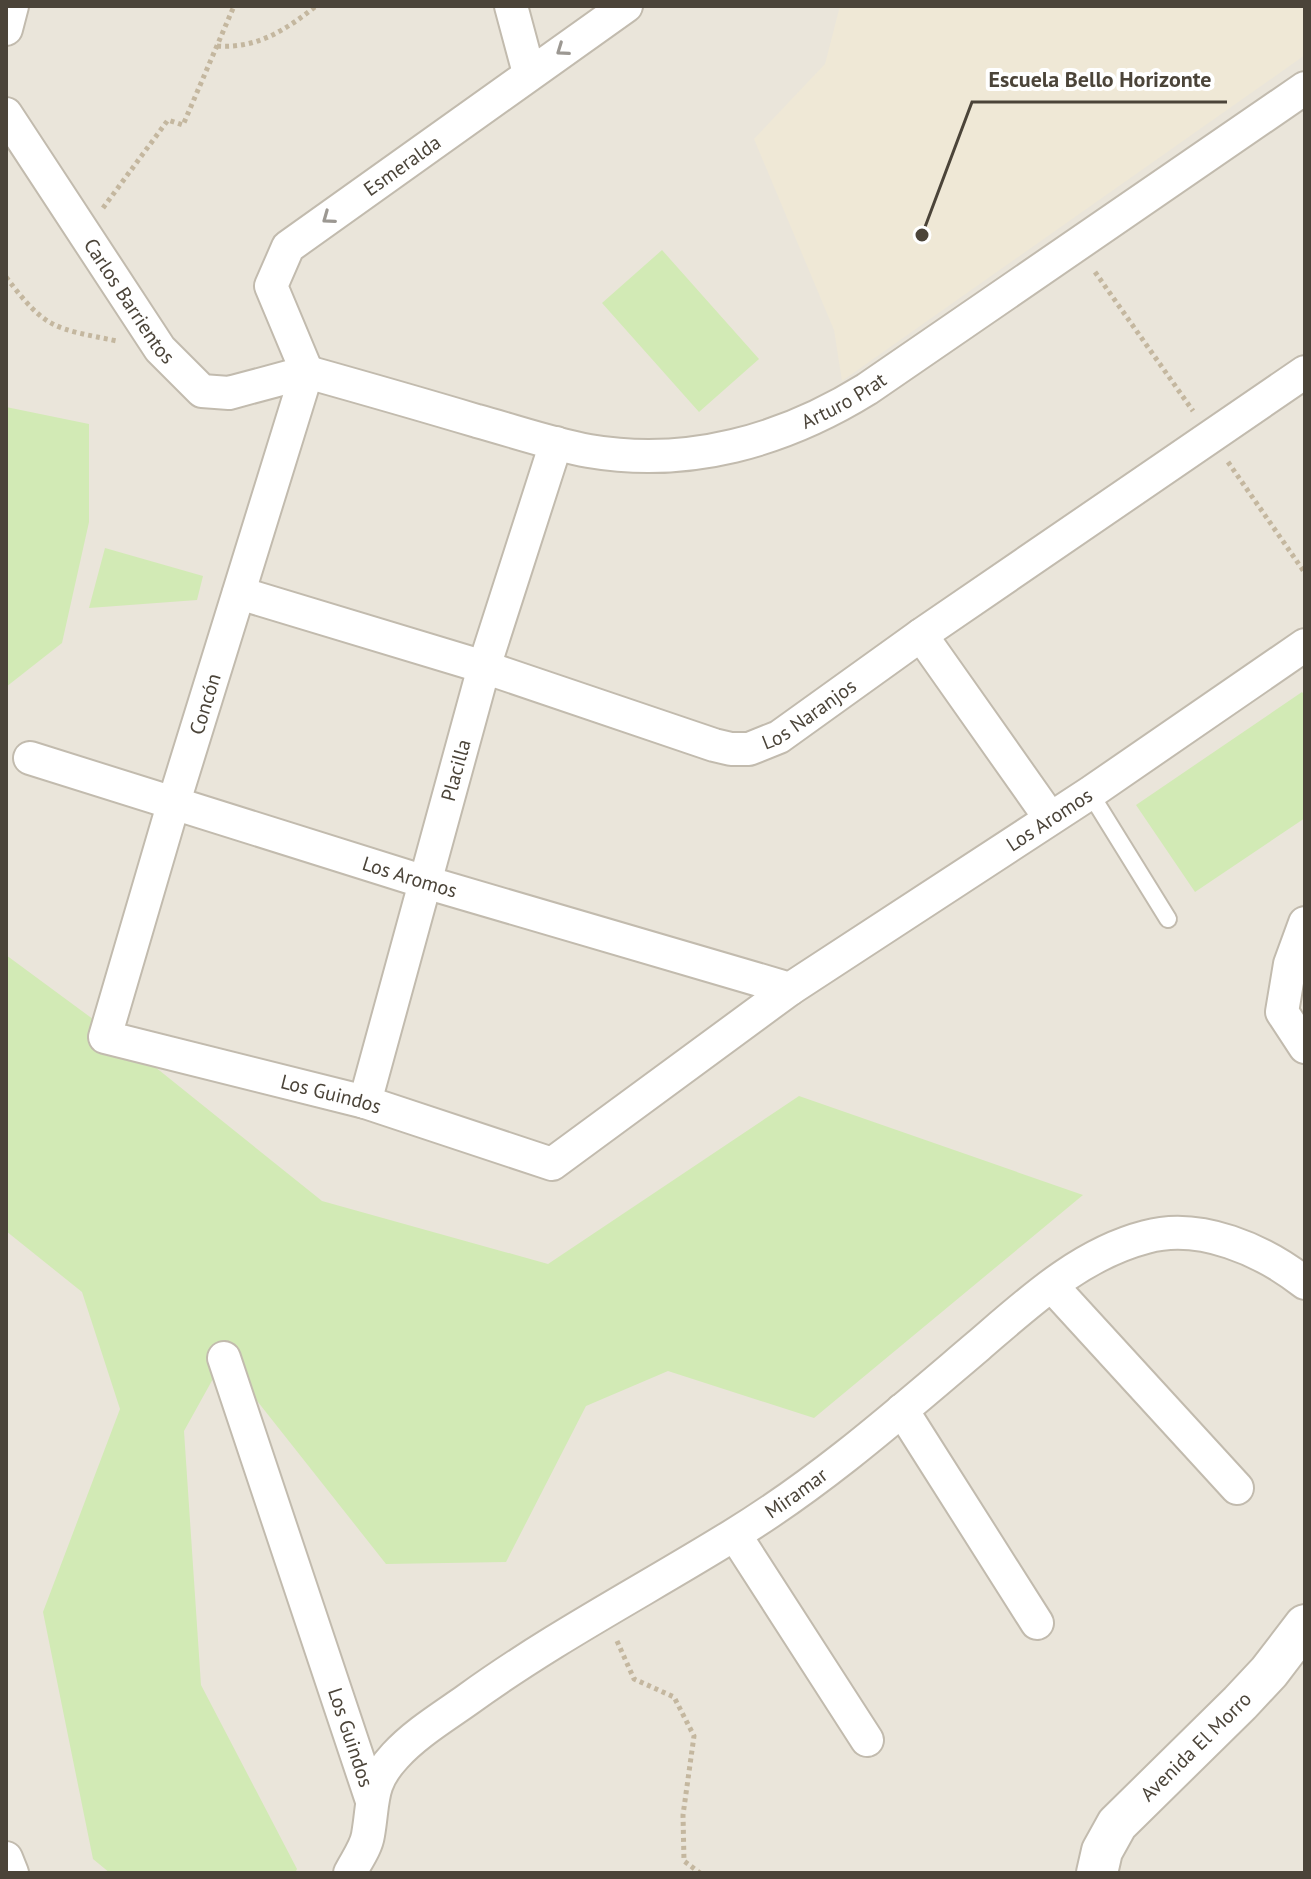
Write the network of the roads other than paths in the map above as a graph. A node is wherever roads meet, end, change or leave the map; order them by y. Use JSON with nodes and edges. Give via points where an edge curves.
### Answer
{"nodes":[{"id":1,"x":12,"y":6,"type":"edge"},
{"id":2,"x":511,"y":6,"type":"edge"},
{"id":3,"x":626,"y":6,"type":"edge"},
{"id":4,"x":6,"y":29,"type":"edge"},
{"id":5,"x":529,"y":73,"type":"junction"},
{"id":6,"x":1305,"y":88,"type":"edge"},
{"id":7,"x":6,"y":114,"type":"edge"},
{"id":8,"x":307,"y":372,"type":"junction"},
{"id":9,"x":1305,"y":372,"type":"edge"},
{"id":10,"x":556,"y":443,"type":"junction"},
{"id":11,"x":239,"y":593,"type":"junction"},
{"id":12,"x":921,"y":635,"type":"junction"},
{"id":13,"x":1305,"y":645,"type":"edge"},
{"id":14,"x":484,"y":667,"type":"junction"},
{"id":15,"x":30,"y":758,"type":"dead end"},
{"id":16,"x":1090,"y":793,"type":"junction"},
{"id":17,"x":173,"y":805,"type":"junction"},
{"id":18,"x":1050,"y":818,"type":"junction"},
{"id":19,"x":425,"y":882,"type":"junction"},
{"id":20,"x":1168,"y":919,"type":"dead end"},
{"id":21,"x":1305,"y":923,"type":"edge"},
{"id":22,"x":790,"y":989,"type":"junction"},
{"id":23,"x":105,"y":1037,"type":"joint"},
{"id":24,"x":1305,"y":1047,"type":"edge"},
{"id":25,"x":365,"y":1102,"type":"junction"},
{"id":26,"x":552,"y":1164,"type":"joint"},
{"id":27,"x":1305,"y":1283,"type":"edge"},
{"id":28,"x":1052,"y":1286,"type":"junction"},
{"id":29,"x":224,"y":1358,"type":"dead end"},
{"id":30,"x":902,"y":1410,"type":"junction"},
{"id":31,"x":1237,"y":1488,"type":"dead end"},
{"id":32,"x":735,"y":1535,"type":"junction"},
{"id":33,"x":1037,"y":1623,"type":"dead end"},
{"id":34,"x":1305,"y":1625,"type":"edge"},
{"id":35,"x":867,"y":1740,"type":"dead end"},
{"id":36,"x":371,"y":1798,"type":"junction"},
{"id":37,"x":368,"y":1838,"type":"junction"},
{"id":38,"x":6,"y":1858,"type":"edge"},
{"id":39,"x":12,"y":1873,"type":"edge"},
{"id":40,"x":350,"y":1873,"type":"edge"},
{"id":41,"x":376,"y":1873,"type":"edge"},
{"id":42,"x":1097,"y":1873,"type":"edge"}],
"edges":[{"from":1,"to":4,"type":"street"},
{"from":2,"to":5,"type":"street"},
{"from":3,"to":5,"type":"street","name":"Esmeralda","one_way":true},
{"from":5,"to":8,"type":"street","name":"Esmeralda","one_way":true,"via":[[288,247],[271,286]]},
{"from":6,"to":10,"type":"street","name":"Arturo Prat","via":[[867,389],[800,426],[691,454],[620,455]]},
{"from":7,"to":8,"type":"street","name":"Carlos Barrientos","via":[[160,349],[202,391],[229,393]]},
{"from":8,"to":10,"type":"street","name":"Arturo Prat"},
{"from":8,"to":11,"type":"street","name":"Concón"},
{"from":9,"to":12,"type":"street","name":"Los Naranjos"},
{"from":10,"to":14,"type":"street","name":"Placilla"},
{"from":11,"to":14,"type":"street","name":"Los Naranjos"},
{"from":11,"to":17,"type":"street","name":"Concón"},
{"from":12,"to":14,"type":"street","name":"Los Naranjos","via":[[779,737],[749,749],[714,745]]},
{"from":12,"to":18,"type":"street"},
{"from":13,"to":16,"type":"street","name":"Los Aromos"},
{"from":14,"to":19,"type":"street","name":"Placilla"},
{"from":15,"to":17,"type":"street","name":"Los Aromos"},
{"from":16,"to":18,"type":"street","name":"Los Aromos"},
{"from":16,"to":20,"type":"lane"},
{"from":17,"to":19,"type":"street","name":"Los Aromos"},
{"from":17,"to":23,"type":"street","name":"Concón"},
{"from":18,"to":22,"type":"street","name":"Los Aromos"},
{"from":19,"to":22,"type":"street","name":"Los Aromos"},
{"from":19,"to":25,"type":"street","name":"Placilla"},
{"from":21,"to":24,"type":"street","via":[[1290,964],[1282,1012]]},
{"from":22,"to":26,"type":"street","name":"Los Aromos"},
{"from":23,"to":25,"type":"street","name":"Los Guindos"},
{"from":25,"to":26,"type":"street","name":"Los Guindos"},
{"from":27,"to":28,"type":"street","name":"Miramar","via":[[1244,1247],[1176,1234],[1123,1245]]},
{"from":28,"to":30,"type":"street","name":"Miramar"},
{"from":28,"to":31,"type":"street"},
{"from":29,"to":36,"type":"street","name":"Los Guindos"},
{"from":30,"to":32,"type":"street","name":"Miramar","via":[[818,1478]]},
{"from":30,"to":33,"type":"street"},
{"from":32,"to":35,"type":"street"},
{"from":32,"to":36,"type":"street","name":"Miramar","via":[[478,1692],[403,1747],[384,1769]]},
{"from":34,"to":42,"type":"street","name":"Avenida El Morro","via":[[1240,1703],[1117,1824]]},
{"from":36,"to":37,"type":"street","name":"Miramar"},
{"from":37,"to":40,"type":"street","name":"Miramar"},
{"from":37,"to":41,"type":"street"},
{"from":38,"to":39,"type":"street"}]}
